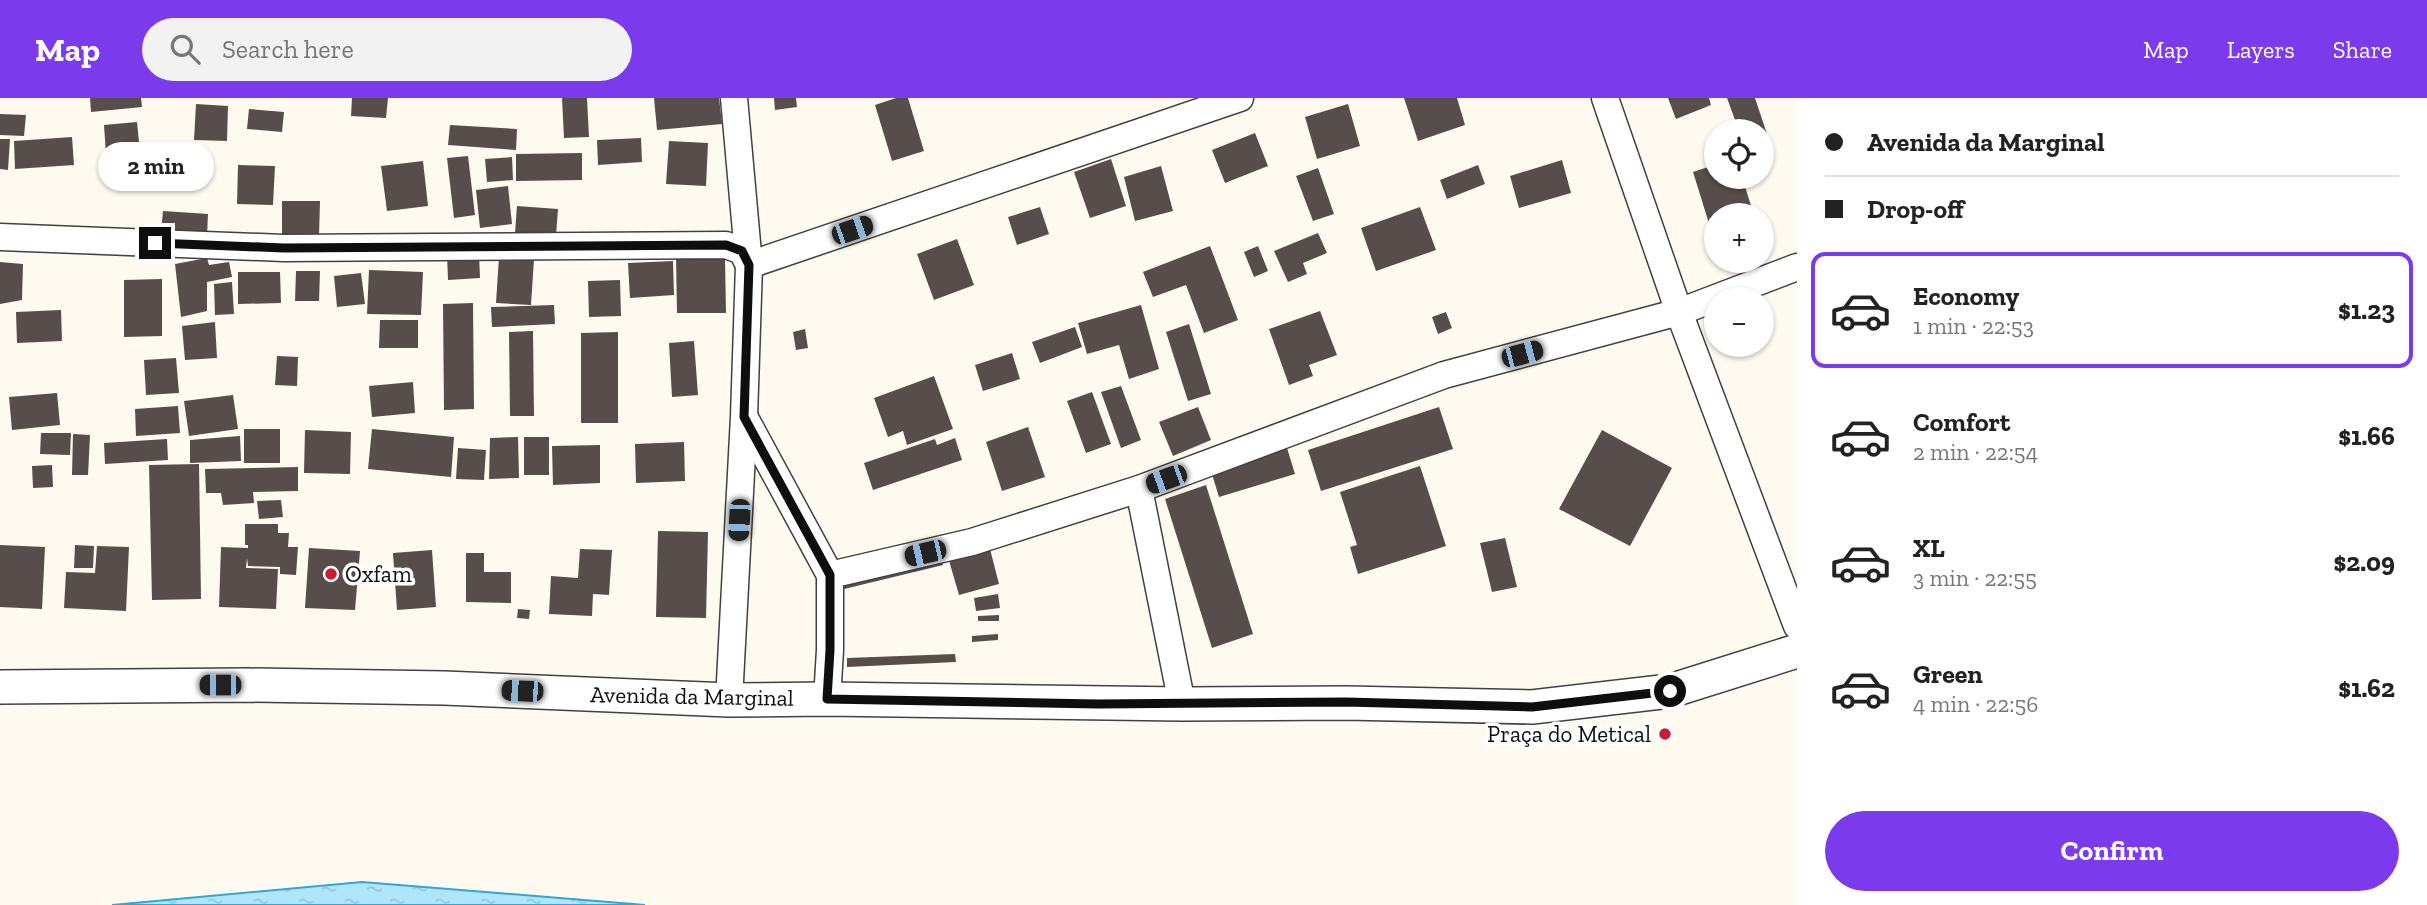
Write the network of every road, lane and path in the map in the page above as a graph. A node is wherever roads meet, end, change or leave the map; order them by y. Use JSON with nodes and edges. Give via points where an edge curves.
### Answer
{"nodes":[{"id":1,"x":734,"y":98,"type":"edge"},
{"id":2,"x":1240,"y":98,"type":"edge"},
{"id":3,"x":1605,"y":98,"type":"edge"},
{"id":4,"x":0,"y":237,"type":"edge"},
{"id":5,"x":749,"y":265,"type":"junction"},
{"id":6,"x":1797,"y":267,"type":"edge"},
{"id":7,"x":1679,"y":312,"type":"junction"},
{"id":8,"x":744,"y":417,"type":"junction"},
{"id":9,"x":1139,"y":489,"type":"junction"},
{"id":10,"x":830,"y":575,"type":"junction"},
{"id":11,"x":1797,"y":626,"type":"edge"},
{"id":12,"x":1797,"y":651,"type":"edge"},
{"id":13,"x":0,"y":687,"type":"edge"},
{"id":14,"x":827,"y":699,"type":"junction"},
{"id":15,"x":729,"y":700,"type":"junction"},
{"id":16,"x":1182,"y":704,"type":"junction"}],
"edges":[{"from":1,"to":5,"type":"street"},
{"from":2,"to":5,"type":"street"},
{"from":3,"to":7,"type":"street"},
{"from":4,"to":5,"type":"street","via":[[284,248],[726,245],[742,251]]},
{"from":5,"to":8,"type":"street"},
{"from":6,"to":7,"type":"street"},
{"from":7,"to":9,"type":"street","via":[[1444,375]]},
{"from":7,"to":11,"type":"street"},
{"from":8,"to":10,"type":"street"},
{"from":8,"to":15,"type":"street"},
{"from":9,"to":10,"type":"street","via":[[972,542]]},
{"from":9,"to":16,"type":"street"},
{"from":10,"to":14,"type":"street"},
{"from":12,"to":16,"type":"street","name":"Avenida da Marginal","via":[[1670,691],[1532,707]]},
{"from":13,"to":15,"type":"street","name":"Avenida da Marginal","via":[[444,688]]},
{"from":14,"to":15,"type":"street","name":"Avenida da Marginal"},
{"from":14,"to":16,"type":"street","name":"Avenida da Marginal"}]}
